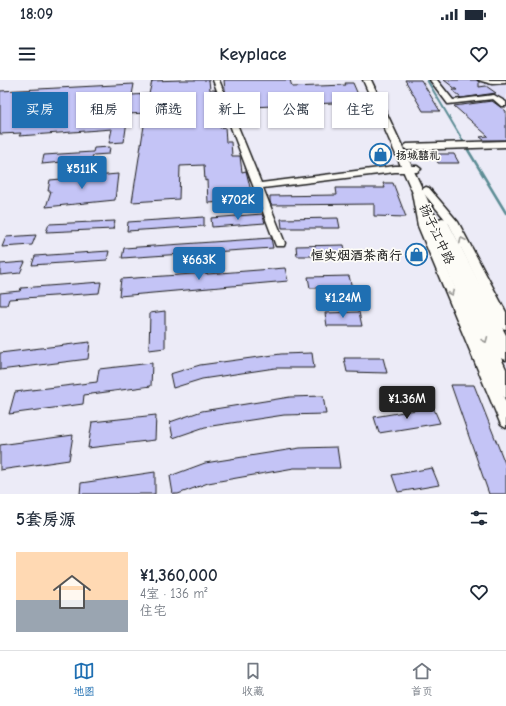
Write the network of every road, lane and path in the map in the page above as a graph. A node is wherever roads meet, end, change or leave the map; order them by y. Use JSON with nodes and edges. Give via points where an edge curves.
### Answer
{"nodes":[{"id":1,"x":216,"y":80,"type":"edge"},
{"id":2,"x":367,"y":80,"type":"edge"},
{"id":3,"x":376,"y":80,"type":"edge"},
{"id":4,"x":433,"y":80,"type":"edge"},
{"id":5,"x":481,"y":80,"type":"edge"},
{"id":6,"x":506,"y":81,"type":"edge"},
{"id":7,"x":505,"y":105,"type":"edge"},
{"id":8,"x":506,"y":144,"type":"edge"},
{"id":9,"x":407,"y":147,"type":"junction"},
{"id":10,"x":412,"y":169,"type":"junction"},
{"id":11,"x":258,"y":186,"type":"junction"},
{"id":12,"x":421,"y":190,"type":"junction"},
{"id":13,"x":280,"y":243,"type":"dead end"},
{"id":14,"x":506,"y":324,"type":"edge"},
{"id":15,"x":506,"y":352,"type":"edge"},
{"id":16,"x":506,"y":389,"type":"edge"},
{"id":17,"x":506,"y":420,"type":"edge"}],
"edges":[{"from":1,"to":11,"type":"street"},
{"from":2,"to":10,"type":"main road","name":"扬子江中路"},
{"from":3,"to":9,"type":"main road","name":"扬子江中路"},
{"from":4,"to":7,"type":"street","via":[[451,102],[494,97]]},
{"from":5,"to":6,"type":"street"},
{"from":8,"to":9,"type":"street"},
{"from":9,"to":10,"type":"main road","name":"扬子江中路"},
{"from":10,"to":11,"type":"street"},
{"from":10,"to":12,"type":"main road","name":"扬子江中路"},
{"from":11,"to":13,"type":"street"},
{"from":14,"to":12,"type":"street","one_way":true,"via":[[453,222]]},
{"from":12,"to":15,"type":"main road","name":"扬子江中路","via":[[473,282]]},
{"from":12,"to":16,"type":"main road","name":"扬子江中路","one_way":true},
{"from":12,"to":17,"type":"street","one_way":true,"via":[[423,226]]}]}
